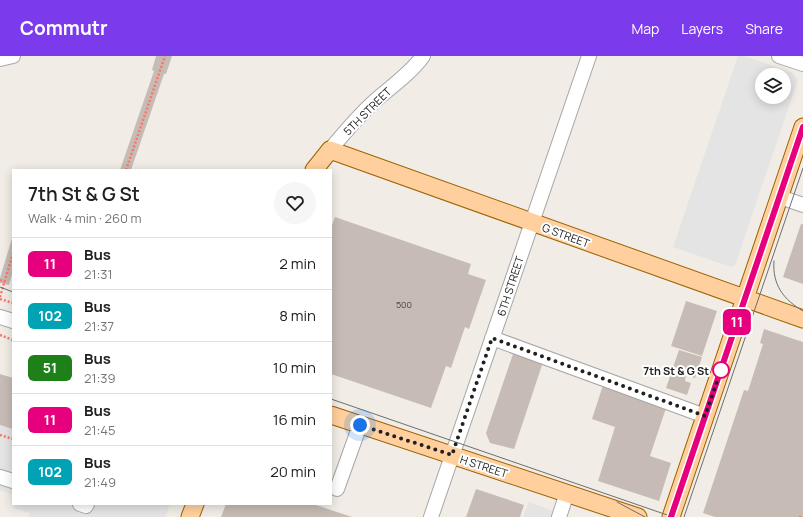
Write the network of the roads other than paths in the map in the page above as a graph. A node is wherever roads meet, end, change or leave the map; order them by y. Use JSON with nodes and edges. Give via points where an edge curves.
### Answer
{"nodes":[{"id":1,"x":13,"y":56,"type":"edge"},
{"id":2,"x":423,"y":56,"type":"edge"},
{"id":3,"x":589,"y":56,"type":"edge"},
{"id":4,"x":779,"y":56,"type":"edge"},
{"id":5,"x":0,"y":59,"type":"edge"},
{"id":6,"x":803,"y":64,"type":"edge"},
{"id":7,"x":803,"y":127,"type":"edge"},
{"id":8,"x":330,"y":150,"type":"junction"},
{"id":9,"x":315,"y":169,"type":"edge"},
{"id":10,"x":780,"y":197,"type":"junction"},
{"id":11,"x":803,"y":205,"type":"edge"},
{"id":12,"x":530,"y":223,"type":"junction"},
{"id":13,"x":745,"y":300,"type":"junction"},
{"id":14,"x":0,"y":317,"type":"edge"},
{"id":15,"x":803,"y":320,"type":"edge"},
{"id":16,"x":12,"y":321,"type":"edge"},
{"id":17,"x":492,"y":338,"type":"junction"},
{"id":18,"x":332,"y":415,"type":"edge"},
{"id":19,"x":705,"y":416,"type":"junction"},
{"id":20,"x":360,"y":425,"type":"junction"},
{"id":21,"x":452,"y":455,"type":"junction"},
{"id":22,"x":0,"y":477,"type":"edge"},
{"id":23,"x":12,"y":481,"type":"edge"},
{"id":24,"x":337,"y":490,"type":"dead end"},
{"id":25,"x":567,"y":494,"type":"junction"},
{"id":26,"x":194,"y":505,"type":"edge"},
{"id":27,"x":190,"y":517,"type":"edge"},
{"id":28,"x":431,"y":517,"type":"edge"},
{"id":29,"x":559,"y":517,"type":"edge"},
{"id":30,"x":638,"y":517,"type":"edge"},
{"id":31,"x":671,"y":517,"type":"edge"}],
"edges":[{"from":1,"to":5,"type":"street"},
{"from":2,"to":8,"type":"street","name":"5TH STREET","via":[[417,65],[353,122]]},
{"from":3,"to":12,"type":"street","name":"6TH STREET"},
{"from":4,"to":6,"type":"street"},
{"from":7,"to":10,"type":"main road"},
{"from":8,"to":9,"type":"main road","name":"5TH STREET"},
{"from":8,"to":12,"type":"main road","name":"G STREET"},
{"from":10,"to":11,"type":"street"},
{"from":10,"to":13,"type":"main road"},
{"from":12,"to":13,"type":"main road","name":"G STREET"},
{"from":12,"to":17,"type":"street","name":"6TH STREET"},
{"from":13,"to":15,"type":"main road","name":"G STREET"},
{"from":13,"to":19,"type":"main road"},
{"from":14,"to":16,"type":"street"},
{"from":17,"to":19,"type":"street"},
{"from":17,"to":21,"type":"street","name":"6TH STREET"},
{"from":18,"to":20,"type":"main road","name":"H STREET"},
{"from":19,"to":31,"type":"main road"},
{"from":20,"to":21,"type":"main road","name":"H STREET"},
{"from":20,"to":24,"type":"street"},
{"from":21,"to":25,"type":"main road","name":"H STREET"},
{"from":21,"to":28,"type":"street","name":"6TH STREET"},
{"from":22,"to":23,"type":"street"},
{"from":25,"to":29,"type":"street"},
{"from":25,"to":30,"type":"main road","name":"H STREET"},
{"from":26,"to":27,"type":"main road"}]}
